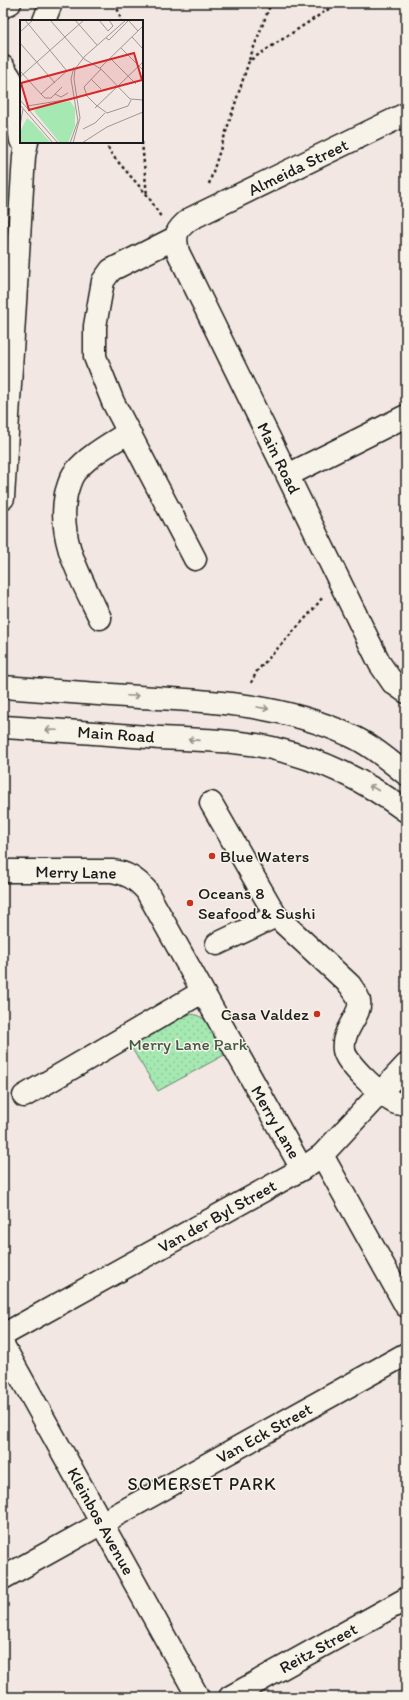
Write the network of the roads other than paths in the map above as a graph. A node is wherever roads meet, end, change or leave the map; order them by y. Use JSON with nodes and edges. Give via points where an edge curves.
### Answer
{"nodes":[{"id":1,"x":10,"y":3,"type":"edge"},
{"id":2,"x":51,"y":3,"type":"edge"},
{"id":3,"x":3,"y":7,"type":"edge"},
{"id":4,"x":44,"y":20,"type":"edge"},
{"id":5,"x":3,"y":67,"type":"edge"},
{"id":6,"x":406,"y":114,"type":"edge"},
{"id":7,"x":20,"y":132,"type":"edge"},
{"id":8,"x":24,"y":145,"type":"edge"},
{"id":9,"x":175,"y":238,"type":"junction"},
{"id":10,"x":406,"y":416,"type":"edge"},
{"id":11,"x":129,"y":432,"type":"junction"},
{"id":12,"x":288,"y":475,"type":"junction"},
{"id":13,"x":3,"y":498,"type":"edge"},
{"id":14,"x":194,"y":559,"type":"dead end"},
{"id":15,"x":100,"y":618,"type":"dead end"},
{"id":16,"x":3,"y":687,"type":"edge"},
{"id":17,"x":406,"y":692,"type":"edge"},
{"id":18,"x":3,"y":727,"type":"edge"},
{"id":19,"x":406,"y":774,"type":"edge"},
{"id":20,"x":211,"y":803,"type":"dead end"},
{"id":21,"x":406,"y":811,"type":"edge"},
{"id":22,"x":3,"y":871,"type":"edge"},
{"id":23,"x":276,"y":916,"type":"junction"},
{"id":24,"x":217,"y":944,"type":"dead end"},
{"id":25,"x":202,"y":992,"type":"junction"},
{"id":26,"x":406,"y":1065,"type":"edge"},
{"id":27,"x":380,"y":1093,"type":"junction"},
{"id":28,"x":24,"y":1096,"type":"dead end"},
{"id":29,"x":406,"y":1104,"type":"edge"},
{"id":30,"x":322,"y":1155,"type":"junction"},
{"id":31,"x":302,"y":1169,"type":"junction"},
{"id":32,"x":406,"y":1306,"type":"edge"},
{"id":33,"x":3,"y":1335,"type":"edge"},
{"id":34,"x":3,"y":1345,"type":"edge"},
{"id":35,"x":406,"y":1354,"type":"edge"},
{"id":36,"x":102,"y":1523,"type":"junction"},
{"id":37,"x":3,"y":1578,"type":"edge"},
{"id":38,"x":406,"y":1599,"type":"edge"},
{"id":39,"x":198,"y":1697,"type":"edge"},
{"id":40,"x":230,"y":1697,"type":"edge"}],
"edges":[{"from":1,"to":3,"type":"main road"},
{"from":2,"to":4,"type":"main road"},
{"from":5,"to":7,"type":"main road","via":[[13,83],[18,101]]},
{"from":6,"to":9,"type":"main road","name":"Almeida Street","via":[[190,219],[180,227]]},
{"from":8,"to":13,"type":"main road"},
{"from":9,"to":11,"type":"main road","via":[[111,270],[103,281],[95,326],[95,357],[113,402]]},
{"from":9,"to":12,"type":"main road","name":"Main Road","via":[[178,252]]},
{"from":10,"to":12,"type":"main road"},
{"from":11,"to":14,"type":"main road"},
{"from":11,"to":15,"type":"main road","via":[[87,459],[74,473],[63,508],[65,538],[72,560]]},
{"from":12,"to":17,"type":"main road","name":"Main Road","via":[[380,664],[393,683]]},
{"from":16,"to":19,"type":"main road","one_way":true,"via":[[241,704],[282,711],[350,735]]},
{"from":21,"to":18,"type":"main road","name":"Main Road","one_way":true,"via":[[378,790],[343,772],[315,760],[272,748],[233,742]]},
{"from":20,"to":23,"type":"main road"},
{"from":22,"to":25,"type":"main road","name":"Merry Lane","via":[[112,871],[132,877],[146,890]]},
{"from":23,"to":24,"type":"main road"},
{"from":23,"to":27,"type":"main road","via":[[350,985],[356,994],[359,1008],[345,1034],[344,1051],[350,1062]]},
{"from":25,"to":28,"type":"main road"},
{"from":25,"to":31,"type":"main road","name":"Merry Lane"},
{"from":26,"to":27,"type":"main road","name":"Van der Byl Street"},
{"from":27,"to":29,"type":"main road","via":[[395,1103]]},
{"from":27,"to":30,"type":"main road","name":"Van der Byl Street"},
{"from":30,"to":31,"type":"main road","name":"Van der Byl Street"},
{"from":30,"to":32,"type":"main road"},
{"from":31,"to":33,"type":"main road","name":"Van der Byl Street"},
{"from":34,"to":36,"type":"main road","name":"Kleinbos Avenue"},
{"from":35,"to":36,"type":"main road","name":"Van Eck Street"},
{"from":36,"to":37,"type":"main road","name":"Van Eck Street"},
{"from":36,"to":39,"type":"main road","name":"Kleinbos Avenue"},
{"from":38,"to":40,"type":"main road","name":"Reitz Street"}]}
